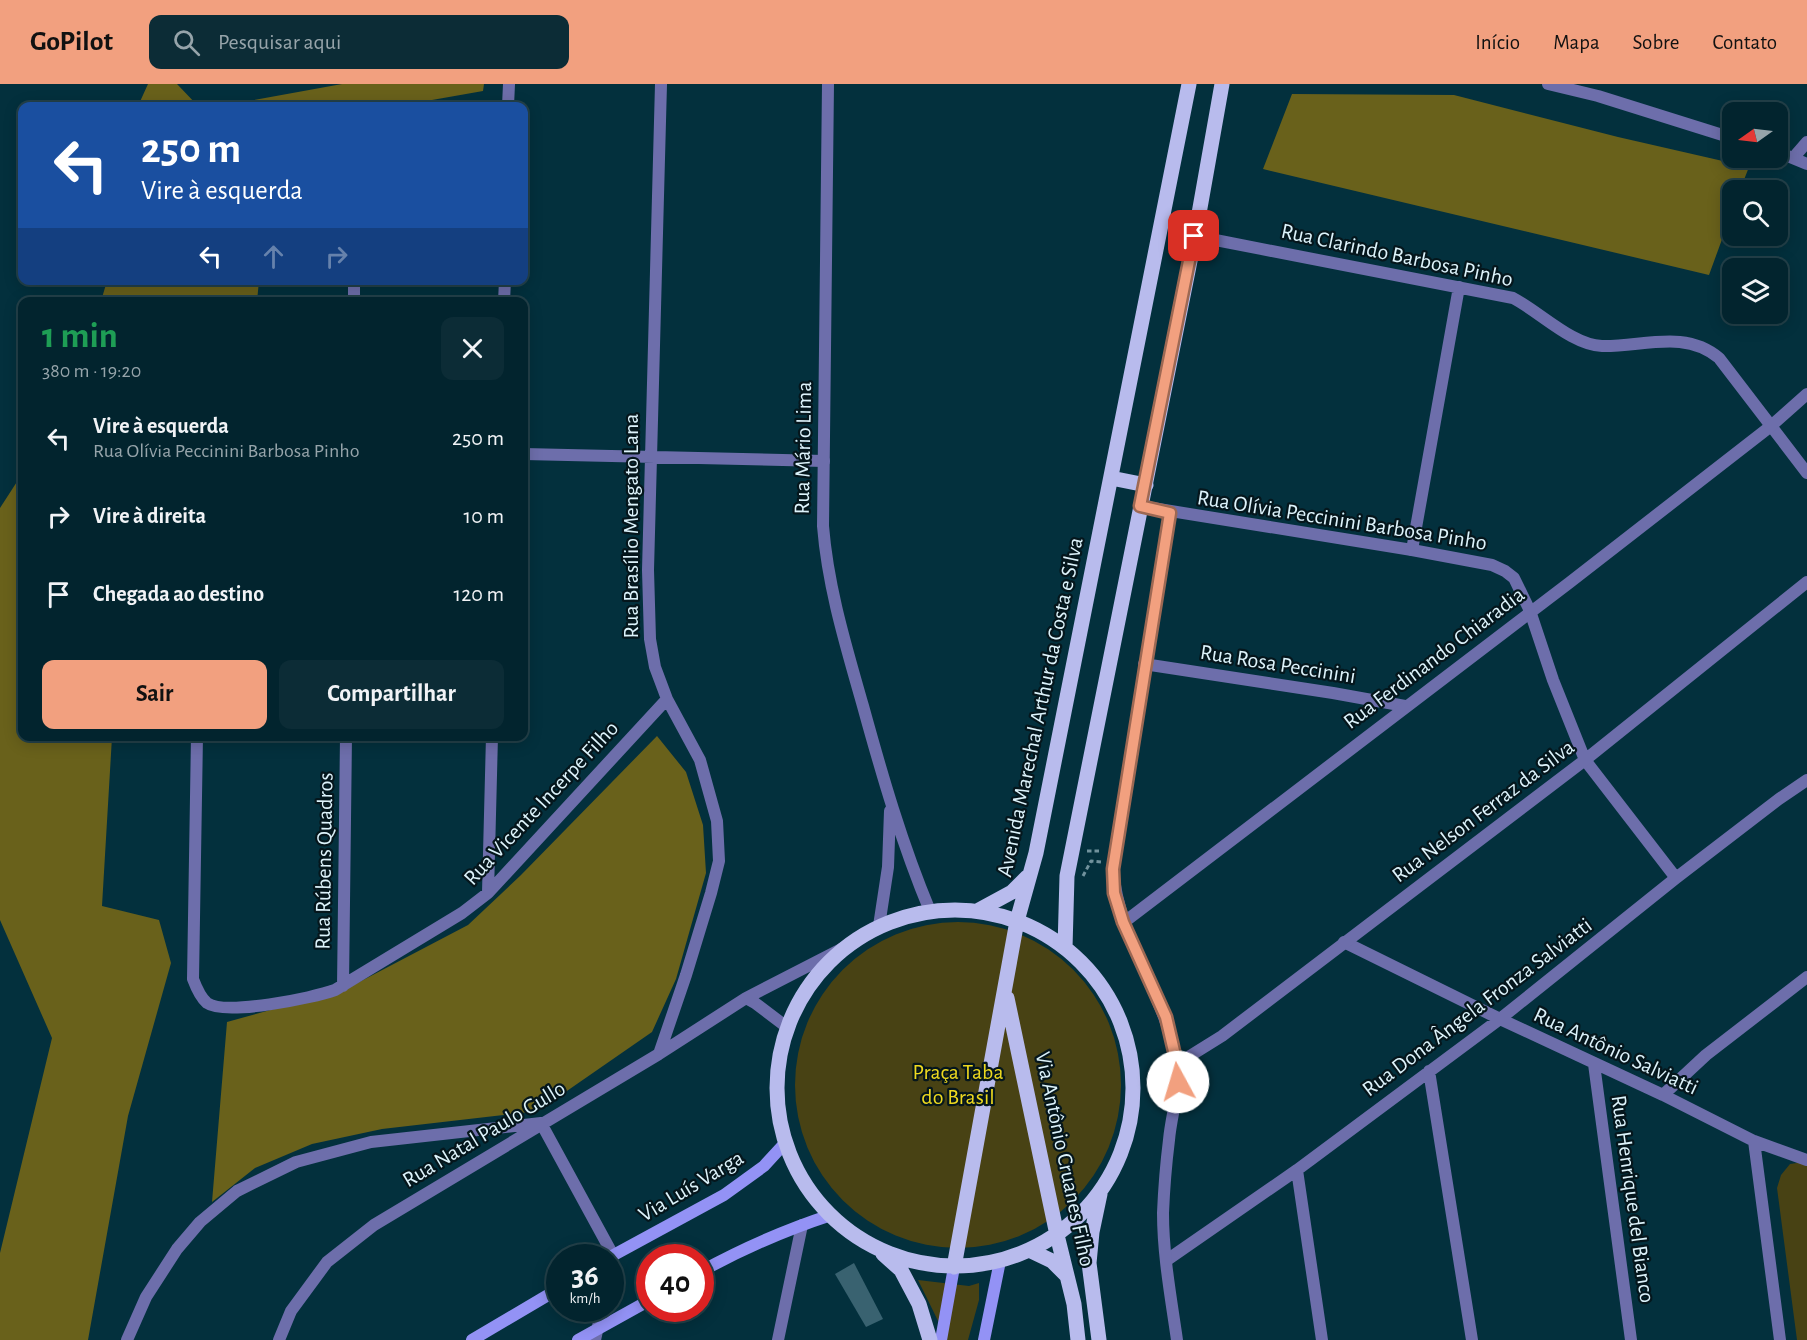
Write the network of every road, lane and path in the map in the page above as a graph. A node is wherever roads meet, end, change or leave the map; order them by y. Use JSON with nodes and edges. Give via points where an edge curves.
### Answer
{"nodes":[{"id":1,"x":509,"y":84,"type":"edge"},
{"id":2,"x":661,"y":84,"type":"edge"},
{"id":3,"x":828,"y":84,"type":"edge"},
{"id":4,"x":1189,"y":84,"type":"edge"},
{"id":5,"x":1222,"y":84,"type":"edge"},
{"id":6,"x":1234,"y":84,"type":"edge"},
{"id":7,"x":1548,"y":84,"type":"edge"},
{"id":8,"x":508,"y":102,"type":"edge"},
{"id":9,"x":1216,"y":113,"type":"junction"},
{"id":10,"x":1722,"y":135,"type":"edge"},
{"id":11,"x":1807,"y":142,"type":"edge"},
{"id":12,"x":1788,"y":155,"type":"edge"},
{"id":13,"x":1794,"y":157,"type":"junction"},
{"id":14,"x":1807,"y":164,"type":"edge"},
{"id":15,"x":1194,"y":236,"type":"junction"},
{"id":16,"x":1459,"y":287,"type":"junction"},
{"id":17,"x":1807,"y":394,"type":"edge"},
{"id":18,"x":1771,"y":426,"type":"junction"},
{"id":19,"x":528,"y":454,"type":"edge"},
{"id":20,"x":651,"y":456,"type":"junction"},
{"id":21,"x":824,"y":461,"type":"junction"},
{"id":22,"x":1807,"y":473,"type":"edge"},
{"id":23,"x":1111,"y":478,"type":"junction"},
{"id":24,"x":1146,"y":485,"type":"junction"},
{"id":25,"x":1140,"y":506,"type":"junction"},
{"id":26,"x":1170,"y":513,"type":"junction"},
{"id":27,"x":1412,"y":550,"type":"junction"},
{"id":28,"x":1807,"y":582,"type":"edge"},
{"id":29,"x":1530,"y":611,"type":"junction"},
{"id":30,"x":1144,"y":664,"type":"junction"},
{"id":31,"x":667,"y":699,"type":"junction"},
{"id":32,"x":1405,"y":706,"type":"junction"},
{"id":33,"x":197,"y":741,"type":"edge"},
{"id":34,"x":346,"y":741,"type":"edge"},
{"id":35,"x":492,"y":741,"type":"edge"},
{"id":36,"x":1584,"y":760,"type":"junction"},
{"id":37,"x":1807,"y":780,"type":"edge"},
{"id":38,"x":890,"y":803,"type":"junction"},
{"id":39,"x":1083,"y":851,"type":"dead end"},
{"id":40,"x":1115,"y":857,"type":"junction"},
{"id":41,"x":1081,"y":871,"type":"dead end"},
{"id":42,"x":1029,"y":874,"type":"junction"},
{"id":43,"x":1676,"y":878,"type":"junction"},
{"id":44,"x":488,"y":893,"type":"junction"},
{"id":45,"x":930,"y":911,"type":"junction"},
{"id":46,"x":977,"y":911,"type":"junction"},
{"id":47,"x":1017,"y":921,"type":"junction"},
{"id":48,"x":1123,"y":922,"type":"junction"},
{"id":49,"x":879,"y":926,"type":"junction"},
{"id":50,"x":1344,"y":942,"type":"junction"},
{"id":51,"x":849,"y":945,"type":"junction"},
{"id":52,"x":1065,"y":948,"type":"junction"},
{"id":53,"x":1807,"y":977,"type":"edge"},
{"id":54,"x":343,"y":986,"type":"junction"},
{"id":55,"x":1005,"y":989,"type":"junction"},
{"id":56,"x":746,"y":998,"type":"junction"},
{"id":57,"x":1500,"y":1019,"type":"junction"},
{"id":58,"x":788,"y":1028,"type":"junction"},
{"id":59,"x":659,"y":1054,"type":"junction"},
{"id":60,"x":1177,"y":1064,"type":"junction"},
{"id":61,"x":1594,"y":1064,"type":"junction"},
{"id":62,"x":1429,"y":1071,"type":"junction"},
{"id":63,"x":1663,"y":1095,"type":"junction"},
{"id":64,"x":542,"y":1123,"type":"junction"},
{"id":65,"x":1754,"y":1141,"type":"junction"},
{"id":66,"x":786,"y":1142,"type":"junction"},
{"id":67,"x":1807,"y":1160,"type":"edge"},
{"id":68,"x":1297,"y":1170,"type":"junction"},
{"id":69,"x":1100,"y":1191,"type":"junction"},
{"id":70,"x":831,"y":1215,"type":"junction"},
{"id":71,"x":802,"y":1225,"type":"junction"},
{"id":72,"x":1057,"y":1235,"type":"junction"},
{"id":73,"x":606,"y":1244,"type":"edge"},
{"id":74,"x":873,"y":1246,"type":"junction"},
{"id":75,"x":624,"y":1249,"type":"edge"},
{"id":76,"x":1029,"y":1250,"type":"junction"},
{"id":77,"x":1167,"y":1260,"type":"junction"},
{"id":78,"x":1000,"y":1261,"type":"junction"},
{"id":79,"x":714,"y":1264,"type":"edge"},
{"id":80,"x":954,"y":1267,"type":"junction"},
{"id":81,"x":1067,"y":1277,"type":"junction"},
{"id":82,"x":546,"y":1296,"type":"edge"},
{"id":83,"x":636,"y":1309,"type":"edge"},
{"id":84,"x":597,"y":1334,"type":"edge"},
{"id":85,"x":127,"y":1340,"type":"edge"},
{"id":86,"x":279,"y":1340,"type":"edge"},
{"id":87,"x":472,"y":1340,"type":"edge"},
{"id":88,"x":578,"y":1340,"type":"edge"},
{"id":89,"x":778,"y":1340,"type":"edge"},
{"id":90,"x":930,"y":1340,"type":"edge"},
{"id":91,"x":941,"y":1340,"type":"edge"},
{"id":92,"x":984,"y":1340,"type":"edge"},
{"id":93,"x":1078,"y":1340,"type":"edge"},
{"id":94,"x":1099,"y":1340,"type":"edge"},
{"id":95,"x":1177,"y":1340,"type":"edge"},
{"id":96,"x":1322,"y":1340,"type":"edge"},
{"id":97,"x":1472,"y":1340,"type":"edge"},
{"id":98,"x":1631,"y":1340,"type":"edge"},
{"id":99,"x":1780,"y":1340,"type":"edge"}],
"edges":[{"from":1,"to":8,"type":"street"},
{"from":2,"to":20,"type":"street","name":"Rua Brasílio Mengato Lana"},
{"from":3,"to":21,"type":"street","name":"Rua Mário Lima"},
{"from":4,"to":23,"type":"main road","name":"Avenida Marechal Arthur da Costa e Silva"},
{"from":5,"to":9,"type":"main road"},
{"from":6,"to":9,"type":"main road"},
{"from":7,"to":10,"type":"street"},
{"from":9,"to":15,"type":"main road"},
{"from":11,"to":13,"type":"street"},
{"from":12,"to":13,"type":"street"},
{"from":13,"to":14,"type":"street"},
{"from":15,"to":16,"type":"street","name":"Rua Clarindo Barbosa Pinho"},
{"from":15,"to":24,"type":"main road"},
{"from":16,"to":18,"type":"street","name":"Rua Clarindo Barbosa Pinho","via":[[1513,298],[1585,343],[1601,346],[1680,340],[1699,345],[1719,358]]},
{"from":16,"to":27,"type":"street"},
{"from":17,"to":18,"type":"street","name":"Rua Ferdinando Chiaradia"},
{"from":18,"to":22,"type":"street","name":"Rua Clarindo Barbosa Pinho"},
{"from":18,"to":29,"type":"street","name":"Rua Ferdinando Chiaradia"},
{"from":19,"to":20,"type":"street"},
{"from":20,"to":21,"type":"street"},
{"from":20,"to":31,"type":"street","name":"Rua Brasílio Mengato Lana","via":[[650,639]]},
{"from":21,"to":38,"type":"street","name":"Rua Mário Lima","via":[[826,562]]},
{"from":23,"to":24,"type":"main road"},
{"from":23,"to":42,"type":"main road","name":"Avenida Marechal Arthur da Costa e Silva"},
{"from":24,"to":25,"type":"main road"},
{"from":25,"to":26,"type":"street","name":"Rua Olívia Peccinini Barbosa Pinho"},
{"from":25,"to":52,"type":"main road","via":[[1067,876]]},
{"from":26,"to":27,"type":"street","name":"Rua Olívia Peccinini Barbosa Pinho"},
{"from":26,"to":30,"type":"street"},
{"from":27,"to":29,"type":"street","name":"Rua Olívia Peccinini Barbosa Pinho","via":[[1505,571],[1514,578]]},
{"from":28,"to":36,"type":"street","name":"Rua Nelson Ferraz da Silva"},
{"from":29,"to":32,"type":"street","name":"Rua Ferdinando Chiaradia"},
{"from":29,"to":36,"type":"street","name":"Rua Olívia Peccinini Barbosa Pinho"},
{"from":30,"to":32,"type":"street","name":"Rua Rosa Peccinini"},
{"from":30,"to":40,"type":"street"},
{"from":31,"to":44,"type":"street","name":"Rua Vicente Incerpe Filho"},
{"from":31,"to":59,"type":"street","name":"Rua Brasílio Mengato Lana","via":[[700,760],[717,821],[719,861],[687,975]]},
{"from":32,"to":48,"type":"street","name":"Rua Ferdinando Chiaradia"},
{"from":33,"to":54,"type":"street","name":"Rua Vicente Incerpe Filho","via":[[192,962],[198,991],[207,1003],[229,1009],[316,997]]},
{"from":34,"to":54,"type":"street","name":"Rua Rúbens Quadros"},
{"from":35,"to":44,"type":"street"},
{"from":36,"to":43,"type":"street","name":"Rua Olívia Peccinini Barbosa Pinho"},
{"from":36,"to":50,"type":"street","name":"Rua Nelson Ferraz da Silva"},
{"from":37,"to":43,"type":"street","name":"Rua Dona Ângela Fronza Salviatti"},
{"from":38,"to":45,"type":"street","name":"Rua Mário Lima"},
{"from":38,"to":49,"type":"street","name":"Rua Mário Lima","via":[[888,867]]},
{"from":39,"to":40,"type":"path"},
{"from":40,"to":41,"type":"path","via":[[1091,861],[1080,880]]},
{"from":40,"to":48,"type":"street","via":[[1114,893]]},
{"from":42,"to":46,"type":"main road","via":[[1012,892]]},
{"from":42,"to":47,"type":"main road","name":"Avenida Marechal Arthur da Costa e Silva"},
{"from":43,"to":57,"type":"street","name":"Rua Dona Ângela Fronza Salviatti"},
{"from":44,"to":54,"type":"street","name":"Rua Vicente Incerpe Filho"},
{"from":45,"to":46,"type":"main road"},
{"from":45,"to":49,"type":"main road"},
{"from":46,"to":47,"type":"main road"},
{"from":47,"to":52,"type":"main road"},
{"from":47,"to":55,"type":"main road","name":"Avenida Marechal Arthur da Costa e Silva"},
{"from":48,"to":60,"type":"street","via":[[1166,1017]]},
{"from":49,"to":51,"type":"main road"},
{"from":50,"to":57,"type":"street","name":"Rua Antônio Salviatti"},
{"from":50,"to":60,"type":"street","name":"Rua Nelson Ferraz da Silva","via":[[1222,1036]]},
{"from":51,"to":56,"type":"street","name":"Rua Natal Paulo Gullo"},
{"from":51,"to":58,"type":"main road","via":[[823,968],[802,996]]},
{"from":52,"to":69,"type":"main road","via":[[1105,992],[1128,1047],[1132,1107],[1119,1156]]},
{"from":53,"to":63,"type":"street","via":[[1706,1055]]},
{"from":55,"to":72,"type":"main road","name":"Via Antônio Cruanes Filho"},
{"from":55,"to":80,"type":"main road","name":"Avenida Marechal Arthur da Costa e Silva"},
{"from":56,"to":58,"type":"street"},
{"from":56,"to":59,"type":"street","name":"Rua Natal Paulo Gullo"},
{"from":57,"to":61,"type":"street","name":"Rua Antônio Salviatti"},
{"from":57,"to":62,"type":"street","name":"Rua Dona Ângela Fronza Salviatti"},
{"from":58,"to":66,"type":"main road","via":[[777,1084]]},
{"from":59,"to":64,"type":"street","name":"Rua Natal Paulo Gullo"},
{"from":60,"to":77,"type":"street","via":[[1163,1214]]},
{"from":61,"to":63,"type":"street","name":"Rua Antônio Salviatti"},
{"from":61,"to":98,"type":"street","name":"Rua Henrique del Bianco"},
{"from":62,"to":68,"type":"street","name":"Rua Dona Ângela Fronza Salviatti"},
{"from":62,"to":97,"type":"street"},
{"from":63,"to":65,"type":"street","name":"Rua Antônio Salviatti"},
{"from":64,"to":73,"type":"street"},
{"from":64,"to":85,"type":"street","via":[[371,1142],[296,1162],[237,1191],[200,1222],[177,1249],[146,1297]]},
{"from":64,"to":86,"type":"street","name":"Rua Natal Paulo Gullo","via":[[374,1225],[327,1262],[291,1311]]},
{"from":65,"to":67,"type":"street","name":"Rua Antônio Salviatti"},
{"from":65,"to":99,"type":"street"},
{"from":66,"to":70,"type":"main road","via":[[797,1169]]},
{"from":66,"to":75,"type":"main road","name":"Via Luís Varga","via":[[764,1166],[724,1195]]},
{"from":68,"to":77,"type":"street","name":"Rua Dona Ângela Fronza Salviatti"},
{"from":68,"to":96,"type":"street"},
{"from":69,"to":72,"type":"main road","via":[[1088,1208]]},
{"from":69,"to":94,"type":"main road","name":"Via Antônio Cruanes Filho","via":[[1089,1263]]},
{"from":70,"to":71,"type":"main road"},
{"from":70,"to":74,"type":"main road"},
{"from":71,"to":79,"type":"main road"},
{"from":71,"to":89,"type":"street"},
{"from":72,"to":76,"type":"main road"},
{"from":72,"to":81,"type":"main road","name":"Via Antônio Cruanes Filho"},
{"from":74,"to":80,"type":"main road","via":[[913,1261]]},
{"from":74,"to":90,"type":"main road","via":[[901,1270],[919,1304]]},
{"from":76,"to":78,"type":"main road"},
{"from":76,"to":81,"type":"main road","via":[[1052,1261]]},
{"from":77,"to":95,"type":"street"},
{"from":78,"to":80,"type":"main road"},
{"from":78,"to":92,"type":"main road"},
{"from":80,"to":91,"type":"main road","name":"Avenida Marechal Arthur da Costa e Silva"},
{"from":81,"to":93,"type":"main road","name":"Via Antônio Cruanes Filho"},
{"from":82,"to":87,"type":"main road"},
{"from":83,"to":84,"type":"main road"},
{"from":84,"to":88,"type":"main road"}]}
